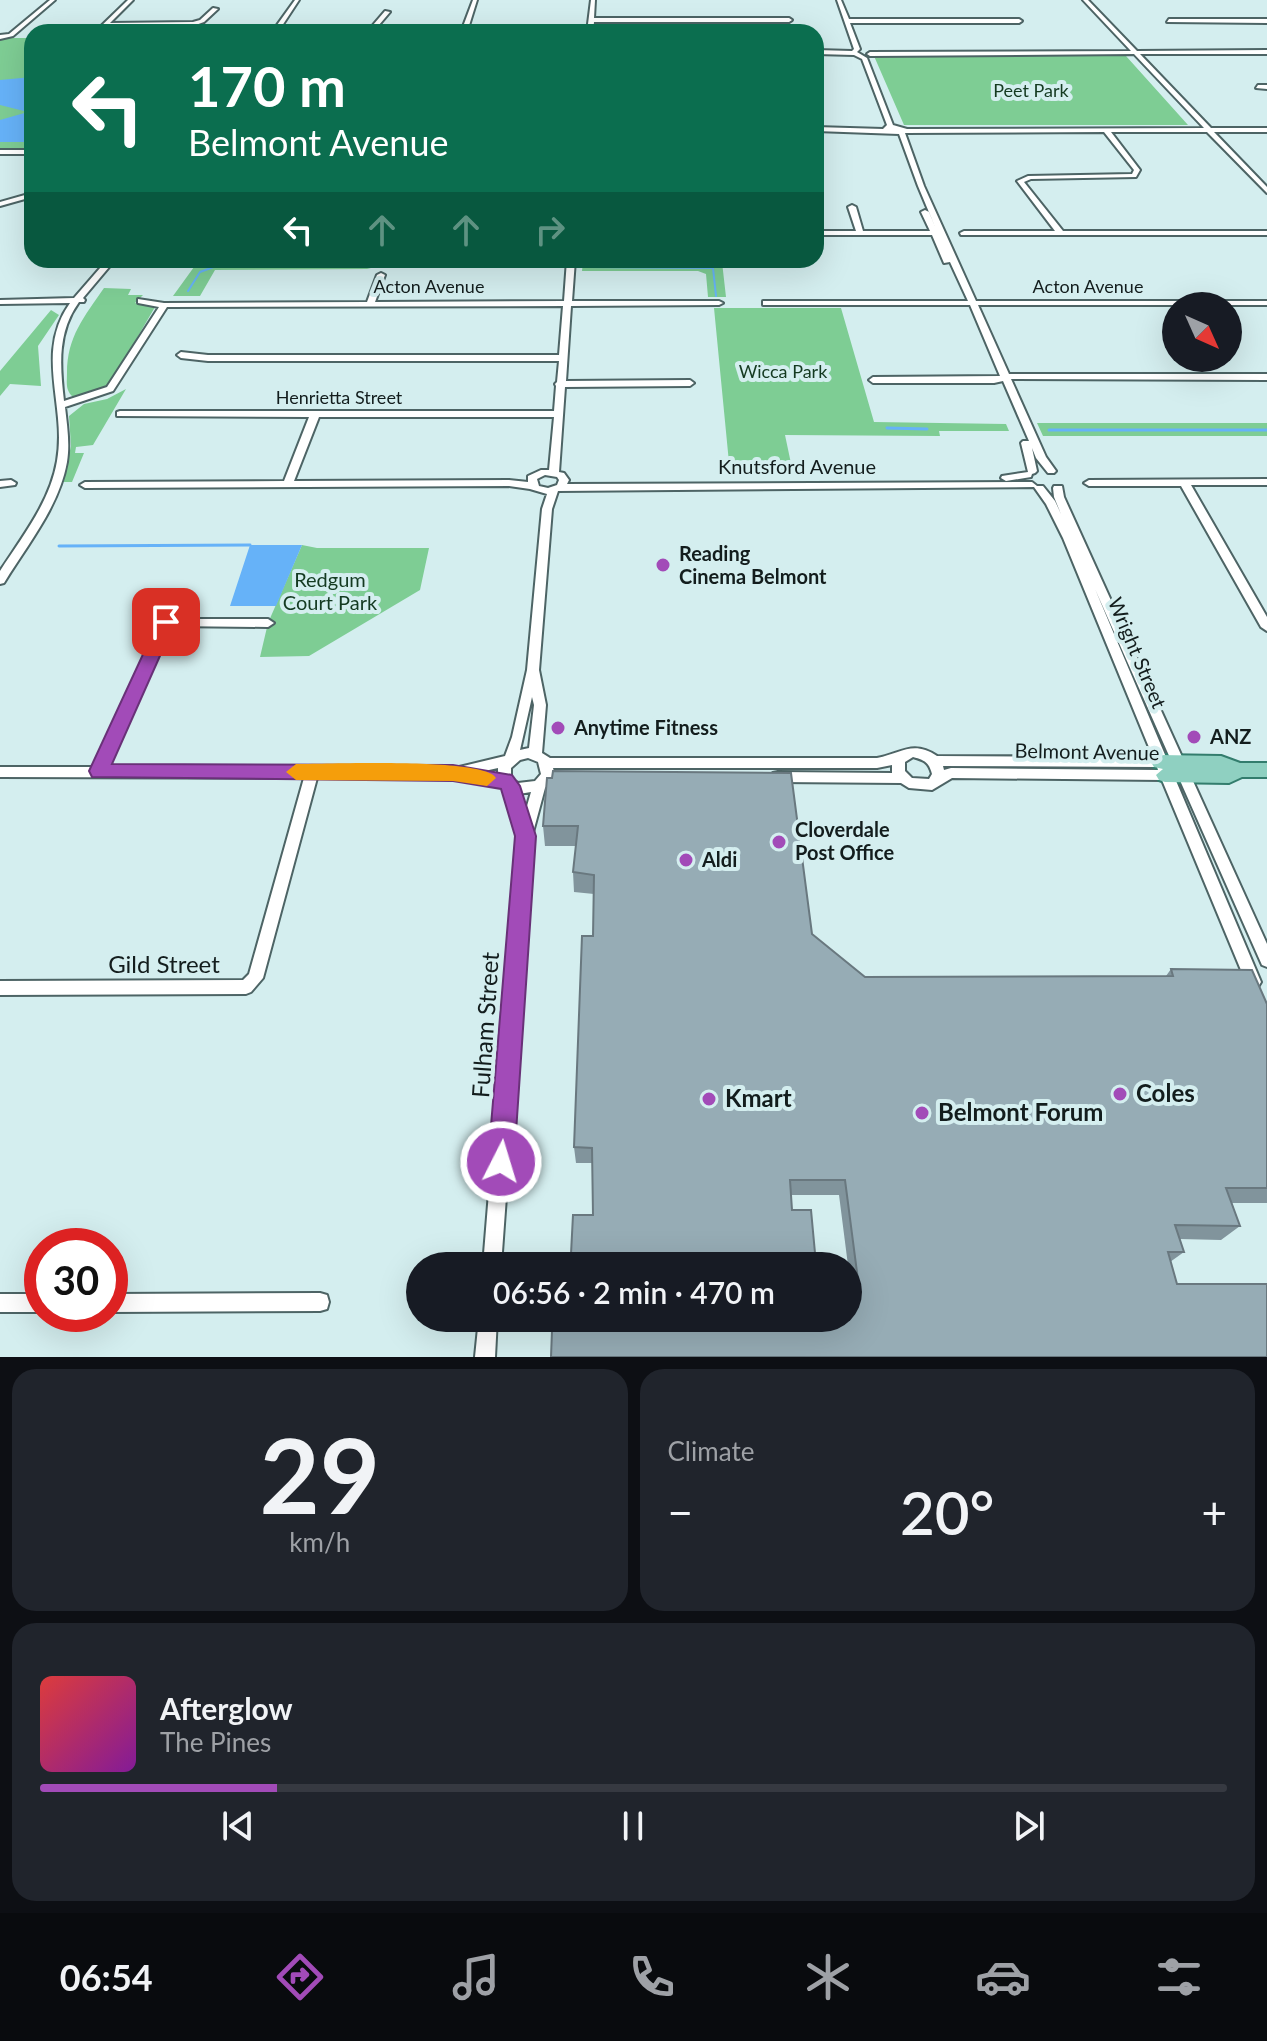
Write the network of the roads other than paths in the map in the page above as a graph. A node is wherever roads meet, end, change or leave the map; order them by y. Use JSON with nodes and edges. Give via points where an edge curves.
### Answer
{"nodes":[{"id":1,"x":53,"y":0,"type":"edge"},
{"id":2,"x":131,"y":0,"type":"edge"},
{"id":3,"x":297,"y":0,"type":"edge"},
{"id":4,"x":475,"y":0,"type":"edge"},
{"id":5,"x":593,"y":0,"type":"edge"},
{"id":6,"x":841,"y":0,"type":"edge"},
{"id":7,"x":1085,"y":0,"type":"edge"},
{"id":8,"x":215,"y":9,"type":"dead end"},
{"id":9,"x":387,"y":12,"type":"dead end"},
{"id":10,"x":590,"y":20,"type":"junction"},
{"id":11,"x":789,"y":20,"type":"dead end"},
{"id":12,"x":850,"y":20,"type":"junction"},
{"id":13,"x":1019,"y":21,"type":"dead end"},
{"id":14,"x":1169,"y":21,"type":"dead end"},
{"id":15,"x":1267,"y":21,"type":"edge"},
{"id":16,"x":24,"y":24,"type":"edge"},
{"id":17,"x":24,"y":24,"type":"edge"},
{"id":18,"x":107,"y":24,"type":"edge"},
{"id":19,"x":193,"y":24,"type":"edge"},
{"id":20,"x":280,"y":24,"type":"edge"},
{"id":21,"x":377,"y":24,"type":"edge"},
{"id":22,"x":467,"y":24,"type":"edge"},
{"id":23,"x":590,"y":24,"type":"edge"},
{"id":24,"x":0,"y":37,"type":"edge"},
{"id":25,"x":824,"y":52,"type":"edge"},
{"id":26,"x":856,"y":52,"type":"junction"},
{"id":27,"x":869,"y":52,"type":"junction"},
{"id":28,"x":1135,"y":52,"type":"junction"},
{"id":29,"x":1267,"y":52,"type":"edge"},
{"id":30,"x":1258,"y":87,"type":"dead end"},
{"id":31,"x":1267,"y":87,"type":"edge"},
{"id":32,"x":824,"y":129,"type":"edge"},
{"id":33,"x":895,"y":129,"type":"junction"},
{"id":34,"x":1105,"y":129,"type":"junction"},
{"id":35,"x":1209,"y":130,"type":"junction"},
{"id":36,"x":1267,"y":130,"type":"edge"},
{"id":37,"x":0,"y":152,"type":"edge"},
{"id":38,"x":24,"y":152,"type":"edge"},
{"id":39,"x":1262,"y":181,"type":"edge"},
{"id":40,"x":1267,"y":191,"type":"edge"},
{"id":41,"x":24,"y":197,"type":"edge"},
{"id":42,"x":0,"y":204,"type":"edge"},
{"id":43,"x":852,"y":207,"type":"dead end"},
{"id":44,"x":824,"y":233,"type":"edge"},
{"id":45,"x":860,"y":233,"type":"junction"},
{"id":46,"x":938,"y":233,"type":"junction"},
{"id":47,"x":964,"y":233,"type":"dead end"},
{"id":48,"x":1061,"y":233,"type":"junction"},
{"id":49,"x":1267,"y":233,"type":"edge"},
{"id":50,"x":105,"y":268,"type":"edge"},
{"id":51,"x":570,"y":268,"type":"edge"},
{"id":52,"x":381,"y":275,"type":"dead end"},
{"id":53,"x":141,"y":301,"type":"dead end"},
{"id":54,"x":80,"y":302,"type":"junction"},
{"id":55,"x":970,"y":302,"type":"junction"},
{"id":56,"x":1,"y":303,"type":"edge"},
{"id":57,"x":371,"y":303,"type":"junction"},
{"id":58,"x":567,"y":303,"type":"junction"},
{"id":59,"x":719,"y":303,"type":"dead end"},
{"id":60,"x":766,"y":303,"type":"dead end"},
{"id":61,"x":1267,"y":303,"type":"edge"},
{"id":62,"x":164,"y":305,"type":"junction"},
{"id":63,"x":181,"y":355,"type":"dead end"},
{"id":64,"x":562,"y":358,"type":"junction"},
{"id":65,"x":1267,"y":377,"type":"edge"},
{"id":66,"x":1003,"y":378,"type":"junction"},
{"id":67,"x":873,"y":380,"type":"dead end"},
{"id":68,"x":690,"y":383,"type":"dead end"},
{"id":69,"x":559,"y":384,"type":"junction"},
{"id":70,"x":61,"y":405,"type":"junction"},
{"id":71,"x":120,"y":414,"type":"dead end"},
{"id":72,"x":315,"y":414,"type":"junction"},
{"id":73,"x":557,"y":414,"type":"junction"},
{"id":74,"x":1051,"y":471,"type":"junction"},
{"id":75,"x":555,"y":480,"type":"junction"},
{"id":76,"x":1033,"y":480,"type":"junction"},
{"id":77,"x":1184,"y":482,"type":"junction"},
{"id":78,"x":1267,"y":482,"type":"edge"},
{"id":79,"x":1089,"y":483,"type":"dead end"},
{"id":80,"x":288,"y":484,"type":"junction"},
{"id":81,"x":85,"y":485,"type":"dead end"},
{"id":82,"x":534,"y":485,"type":"junction"},
{"id":83,"x":1058,"y":488,"type":"junction"},
{"id":84,"x":547,"y":509,"type":"junction"},
{"id":85,"x":0,"y":580,"type":"edge"},
{"id":86,"x":268,"y":623,"type":"dead end"},
{"id":87,"x":1267,"y":627,"type":"edge"},
{"id":88,"x":533,"y":670,"type":"junction"},
{"id":89,"x":535,"y":754,"type":"junction"},
{"id":90,"x":899,"y":759,"type":"junction"},
{"id":91,"x":509,"y":760,"type":"junction"},
{"id":92,"x":935,"y":761,"type":"junction"},
{"id":93,"x":548,"y":763,"type":"junction"},
{"id":94,"x":1171,"y":768,"type":"junction"},
{"id":95,"x":1267,"y":770,"type":"edge"},
{"id":96,"x":99,"y":771,"type":"junction"},
{"id":97,"x":0,"y":772,"type":"edge"},
{"id":98,"x":312,"y":772,"type":"junction"},
{"id":99,"x":453,"y":773,"type":"junction"},
{"id":100,"x":701,"y":778,"type":"edge"},
{"id":101,"x":903,"y":778,"type":"junction"},
{"id":102,"x":936,"y":780,"type":"junction"},
{"id":103,"x":564,"y":781,"type":"edge"},
{"id":104,"x":508,"y":783,"type":"junction"},
{"id":105,"x":542,"y":784,"type":"junction"},
{"id":106,"x":525,"y":836,"type":"junction"},
{"id":107,"x":1267,"y":960,"type":"edge"},
{"id":108,"x":0,"y":988,"type":"edge"},
{"id":109,"x":1259,"y":995,"type":"edge"},
{"id":110,"x":493,"y":1252,"type":"edge"},
{"id":111,"x":320,"y":1302,"type":"dead end"},
{"id":112,"x":0,"y":1303,"type":"edge"},
{"id":113,"x":24,"y":1303,"type":"edge"},
{"id":114,"x":128,"y":1303,"type":"edge"},
{"id":115,"x":487,"y":1332,"type":"edge"},
{"id":116,"x":485,"y":1357,"type":"edge"}],
"edges":[{"from":1,"to":16,"type":"street"},
{"from":2,"to":18,"type":"street"},
{"from":3,"to":20,"type":"street"},
{"from":4,"to":22,"type":"street"},
{"from":5,"to":10,"type":"street"},
{"from":6,"to":12,"type":"street","name":"Wright Street"},
{"from":7,"to":28,"type":"street"},
{"from":8,"to":19,"type":"street"},
{"from":9,"to":21,"type":"street"},
{"from":10,"to":11,"type":"street"},
{"from":10,"to":23,"type":"street"},
{"from":12,"to":13,"type":"street"},
{"from":12,"to":26,"type":"street","name":"Wright Street"},
{"from":12,"to":27,"type":"street","name":"Wright Street"},
{"from":14,"to":15,"type":"street"},
{"from":17,"to":24,"type":"street"},
{"from":25,"to":26,"type":"street"},
{"from":26,"to":27,"type":"street"},
{"from":26,"to":33,"type":"street","name":"Wright Street","via":[[864,58]]},
{"from":27,"to":28,"type":"street"},
{"from":27,"to":33,"type":"street","name":"Wright Street"},
{"from":28,"to":29,"type":"street"},
{"from":28,"to":35,"type":"street"},
{"from":30,"to":31,"type":"street"},
{"from":32,"to":33,"type":"street"},
{"from":33,"to":34,"type":"street"},
{"from":33,"to":46,"type":"street","name":"Wright Street"},
{"from":34,"to":35,"type":"street"},
{"from":34,"to":48,"type":"street","via":[[1138,174],[1020,181]]},
{"from":35,"to":36,"type":"street"},
{"from":35,"to":39,"type":"street"},
{"from":37,"to":38,"type":"street"},
{"from":39,"to":40,"type":"street"},
{"from":41,"to":42,"type":"street"},
{"from":43,"to":45,"type":"street"},
{"from":44,"to":45,"type":"street"},
{"from":45,"to":46,"type":"street"},
{"from":46,"to":55,"type":"street","name":"Wright Street"},
{"from":47,"to":48,"type":"street"},
{"from":48,"to":49,"type":"street"},
{"from":50,"to":54,"type":"street"},
{"from":51,"to":58,"type":"street"},
{"from":52,"to":57,"type":"street"},
{"from":53,"to":62,"type":"street","name":"Acton Avenue"},
{"from":54,"to":56,"type":"street"},
{"from":54,"to":70,"type":"street","via":[[66,321],[56,350]]},
{"from":55,"to":60,"type":"street","name":"Acton Avenue"},
{"from":55,"to":61,"type":"street","name":"Acton Avenue"},
{"from":55,"to":66,"type":"street","name":"Wright Street"},
{"from":57,"to":58,"type":"street","name":"Acton Avenue"},
{"from":57,"to":62,"type":"street","name":"Acton Avenue"},
{"from":58,"to":59,"type":"street","name":"Acton Avenue"},
{"from":58,"to":64,"type":"street"},
{"from":62,"to":70,"type":"street","via":[[110,389]]},
{"from":63,"to":64,"type":"street"},
{"from":64,"to":69,"type":"street"},
{"from":65,"to":66,"type":"street"},
{"from":66,"to":67,"type":"street"},
{"from":66,"to":74,"type":"street","name":"Wright Street"},
{"from":66,"to":76,"type":"street","name":"Wright Street","via":[[1032,456]]},
{"from":68,"to":69,"type":"street"},
{"from":69,"to":73,"type":"street"},
{"from":70,"to":85,"type":"street","via":[[64,438],[55,483]]},
{"from":71,"to":72,"type":"street","name":"Henrietta Street"},
{"from":72,"to":73,"type":"street","name":"Henrietta Street"},
{"from":72,"to":80,"type":"street"},
{"from":73,"to":75,"type":"street"},
{"from":74,"to":76,"type":"street"},
{"from":74,"to":83,"type":"street","name":"Wright Street","via":[[1062,479]]},
{"from":75,"to":76,"type":"street","name":"Knutsford Avenue"},
{"from":75,"to":82,"type":"street"},
{"from":75,"to":82,"type":"street"},
{"from":75,"to":84,"type":"street"},
{"from":76,"to":83,"type":"street"},
{"from":76,"to":94,"type":"street","name":"Wright Street","via":[[1068,538]]},
{"from":77,"to":78,"type":"street"},
{"from":77,"to":79,"type":"street"},
{"from":77,"to":87,"type":"street"},
{"from":80,"to":81,"type":"street"},
{"from":80,"to":82,"type":"street"},
{"from":82,"to":84,"type":"street"},
{"from":83,"to":94,"type":"street","name":"Wright Street"},
{"from":84,"to":88,"type":"street"},
{"from":86,"to":96,"type":"street","via":[[166,622]]},
{"from":88,"to":89,"type":"street","via":[[540,705]]},
{"from":88,"to":91,"type":"street","via":[[522,736]]},
{"from":89,"to":91,"type":"street"},
{"from":89,"to":93,"type":"street"},
{"from":90,"to":92,"type":"street","name":"Belmont Avenue","via":[[919,752]]},
{"from":90,"to":93,"type":"street","name":"Belmont Avenue"},
{"from":90,"to":101,"type":"street"},
{"from":91,"to":99,"type":"street"},
{"from":91,"to":104,"type":"street","via":[[503,771]]},
{"from":92,"to":94,"type":"street","name":"Belmont Avenue"},
{"from":92,"to":102,"type":"street"},
{"from":93,"to":105,"type":"street"},
{"from":94,"to":95,"type":"main road","name":"Belmont Avenue","via":[[1229,776],[1239,770]]},
{"from":94,"to":102,"type":"street","name":"Belmont Avenue","via":[[951,773]]},
{"from":94,"to":107,"type":"street","name":"Wright Street"},
{"from":94,"to":109,"type":"street","name":"Wright Street"},
{"from":96,"to":97,"type":"street"},
{"from":96,"to":98,"type":"street"},
{"from":98,"to":99,"type":"street"},
{"from":98,"to":108,"type":"street","name":"Gild Street","via":[[255,978],[246,987]]},
{"from":99,"to":104,"type":"street"},
{"from":100,"to":101,"type":"street","name":"Belmont Avenue"},
{"from":101,"to":102,"type":"street","name":"Belmont Avenue","via":[[917,785]]},
{"from":103,"to":105,"type":"street"},
{"from":104,"to":105,"type":"street","via":[[524,790]]},
{"from":104,"to":106,"type":"street","name":"Fulham Street"},
{"from":105,"to":106,"type":"street","name":"Fulham Street"},
{"from":106,"to":110,"type":"street","name":"Fulham Street"},
{"from":111,"to":114,"type":"street"},
{"from":112,"to":113,"type":"street"},
{"from":115,"to":116,"type":"street"}]}
